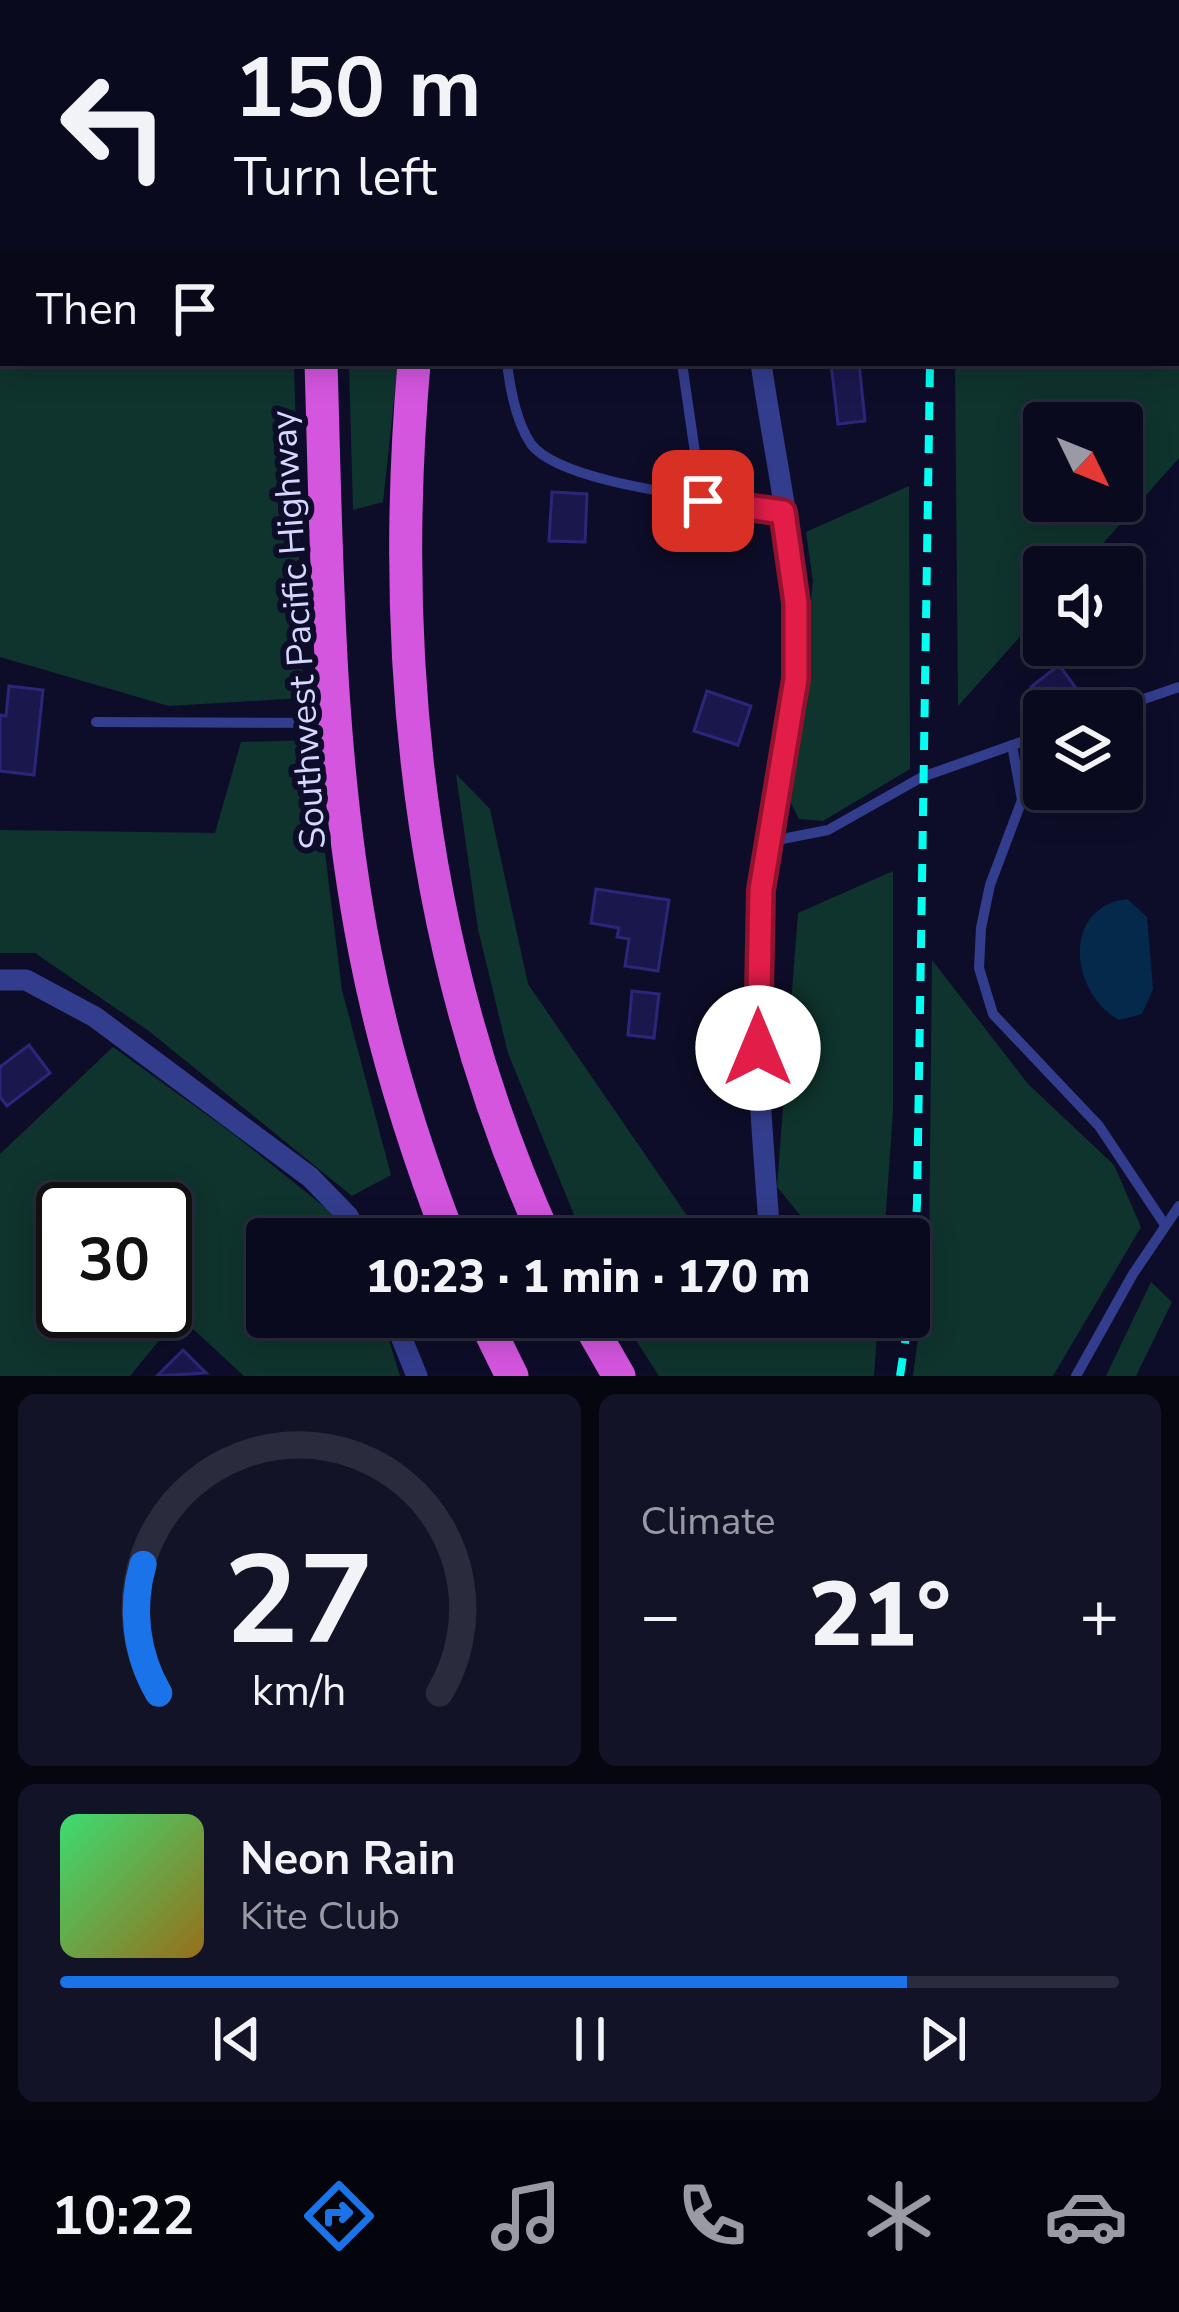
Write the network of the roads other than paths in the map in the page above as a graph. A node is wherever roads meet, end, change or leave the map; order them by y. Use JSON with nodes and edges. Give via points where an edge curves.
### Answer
{"nodes":[{"id":1,"x":321,"y":366,"type":"edge"},
{"id":2,"x":414,"y":366,"type":"edge"},
{"id":3,"x":507,"y":366,"type":"edge"},
{"id":4,"x":682,"y":366,"type":"edge"},
{"id":5,"x":760,"y":366,"type":"edge"},
{"id":6,"x":703,"y":501,"type":"junction"},
{"id":7,"x":783,"y":512,"type":"junction"},
{"id":8,"x":1179,"y":687,"type":"edge"},
{"id":9,"x":1143,"y":699,"type":"edge"},
{"id":10,"x":96,"y":722,"type":"dead end"},
{"id":11,"x":336,"y":723,"type":"junction"},
{"id":12,"x":1023,"y":741,"type":"edge"},
{"id":13,"x":1012,"y":745,"type":"junction"},
{"id":14,"x":767,"y":842,"type":"junction"},
{"id":15,"x":0,"y":980,"type":"edge"},
{"id":16,"x":1179,"y":1206,"type":"edge"},
{"id":17,"x":349,"y":1218,"type":"edge"},
{"id":18,"x":443,"y":1218,"type":"edge"},
{"id":19,"x":537,"y":1218,"type":"edge"},
{"id":20,"x":769,"y":1218,"type":"edge"},
{"id":21,"x":1165,"y":1225,"type":"junction"},
{"id":22,"x":402,"y":1338,"type":"edge"},
{"id":23,"x":493,"y":1338,"type":"edge"},
{"id":24,"x":597,"y":1338,"type":"edge"},
{"id":25,"x":417,"y":1376,"type":"edge"},
{"id":26,"x":512,"y":1376,"type":"edge"},
{"id":27,"x":619,"y":1376,"type":"edge"},
{"id":28,"x":1076,"y":1376,"type":"edge"}],
"edges":[{"from":1,"to":11,"type":"highway","name":"Southwest Pacific Highway"},
{"from":2,"to":19,"type":"highway","via":[[404,590],[420,803],[469,1030]]},
{"from":3,"to":6,"type":"lane","via":[[532,446],[575,470]]},
{"from":4,"to":6,"type":"lane"},
{"from":5,"to":7,"type":"street"},
{"from":6,"to":7,"type":"lane"},
{"from":7,"to":14,"type":"street","via":[[796,679]]},
{"from":8,"to":9,"type":"lane"},
{"from":10,"to":11,"type":"lane"},
{"from":11,"to":18,"type":"highway","name":"Southwest Pacific Highway","via":[[364,952],[396,1082]]},
{"from":12,"to":13,"type":"lane"},
{"from":13,"to":14,"type":"lane","via":[[922,777],[828,830]]},
{"from":13,"to":21,"type":"lane","via":[[1022,800],[981,928],[979,968],[993,1014],[1099,1126]]},
{"from":14,"to":20,"type":"street","via":[[758,1022]]},
{"from":15,"to":17,"type":"street","via":[[26,980],[95,1017],[310,1177]]},
{"from":16,"to":21,"type":"lane"},
{"from":21,"to":28,"type":"lane"},
{"from":22,"to":25,"type":"street"},
{"from":23,"to":26,"type":"highway"},
{"from":24,"to":27,"type":"highway"}]}
